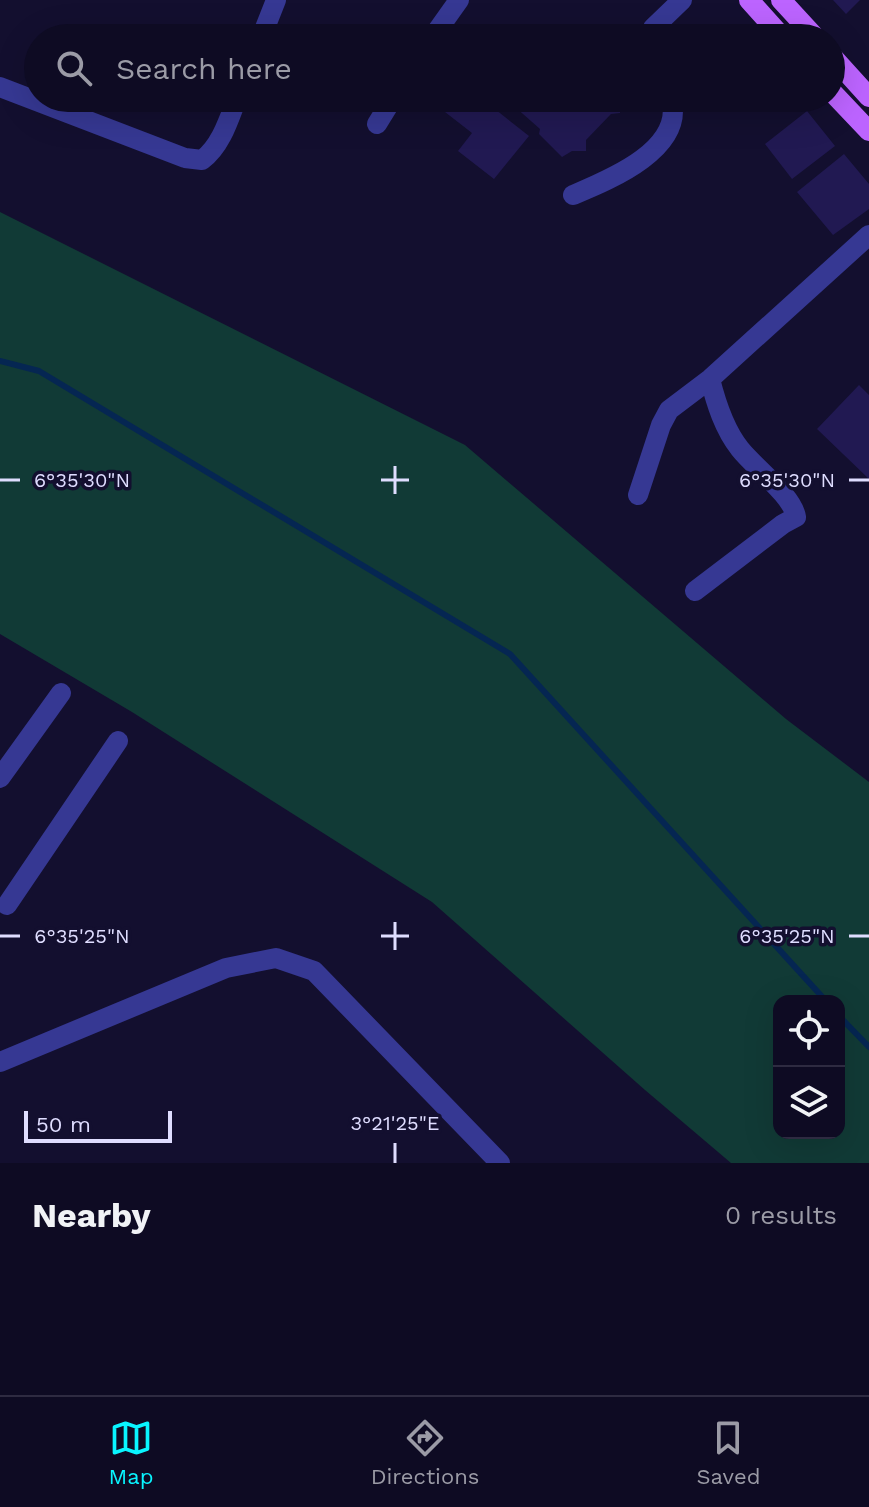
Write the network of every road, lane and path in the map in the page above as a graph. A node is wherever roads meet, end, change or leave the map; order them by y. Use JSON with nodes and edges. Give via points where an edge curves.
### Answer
{"nodes":[{"id":1,"x":276,"y":0,"type":"edge"},
{"id":2,"x":459,"y":0,"type":"edge"},
{"id":3,"x":682,"y":0,"type":"edge"},
{"id":4,"x":749,"y":0,"type":"edge"},
{"id":5,"x":781,"y":0,"type":"edge"},
{"id":6,"x":267,"y":24,"type":"edge"},
{"id":7,"x":442,"y":24,"type":"edge"},
{"id":8,"x":657,"y":24,"type":"edge"},
{"id":9,"x":770,"y":24,"type":"edge"},
{"id":10,"x":803,"y":24,"type":"edge"},
{"id":11,"x":845,"y":70,"type":"edge"},
{"id":12,"x":0,"y":87,"type":"edge"},
{"id":13,"x":24,"y":96,"type":"edge"},
{"id":14,"x":869,"y":97,"type":"edge"},
{"id":15,"x":845,"y":106,"type":"edge"},
{"id":16,"x":65,"y":112,"type":"edge"},
{"id":17,"x":231,"y":112,"type":"edge"},
{"id":18,"x":384,"y":112,"type":"edge"},
{"id":19,"x":673,"y":112,"type":"edge"},
{"id":20,"x":377,"y":124,"type":"dead end"},
{"id":21,"x":869,"y":131,"type":"edge"},
{"id":22,"x":573,"y":195,"type":"dead end"},
{"id":23,"x":869,"y":235,"type":"edge"},
{"id":24,"x":710,"y":379,"type":"junction"},
{"id":25,"x":638,"y":495,"type":"dead end"},
{"id":26,"x":695,"y":591,"type":"dead end"},
{"id":27,"x":61,"y":693,"type":"dead end"},
{"id":28,"x":118,"y":741,"type":"dead end"},
{"id":29,"x":0,"y":778,"type":"edge"},
{"id":30,"x":10,"y":907,"type":"edge"},
{"id":31,"x":0,"y":1062,"type":"edge"},
{"id":32,"x":500,"y":1163,"type":"edge"}],
"edges":[{"from":1,"to":6,"type":"street"},
{"from":2,"to":7,"type":"street"},
{"from":3,"to":8,"type":"street"},
{"from":4,"to":9,"type":"main road"},
{"from":5,"to":10,"type":"main road"},
{"from":11,"to":14,"type":"main road"},
{"from":12,"to":13,"type":"street"},
{"from":15,"to":21,"type":"main road"},
{"from":16,"to":17,"type":"street","via":[[202,160],[220,139]]},
{"from":18,"to":20,"type":"street"},
{"from":19,"to":22,"type":"street","via":[[670,127],[649,155],[612,179]]},
{"from":23,"to":24,"type":"street"},
{"from":24,"to":25,"type":"street","via":[[669,410]]},
{"from":24,"to":26,"type":"street","via":[[730,434],[790,502],[796,517]]},
{"from":27,"to":29,"type":"street"},
{"from":28,"to":30,"type":"street"},
{"from":31,"to":32,"type":"street","via":[[226,968],[276,958],[314,971]]}]}
